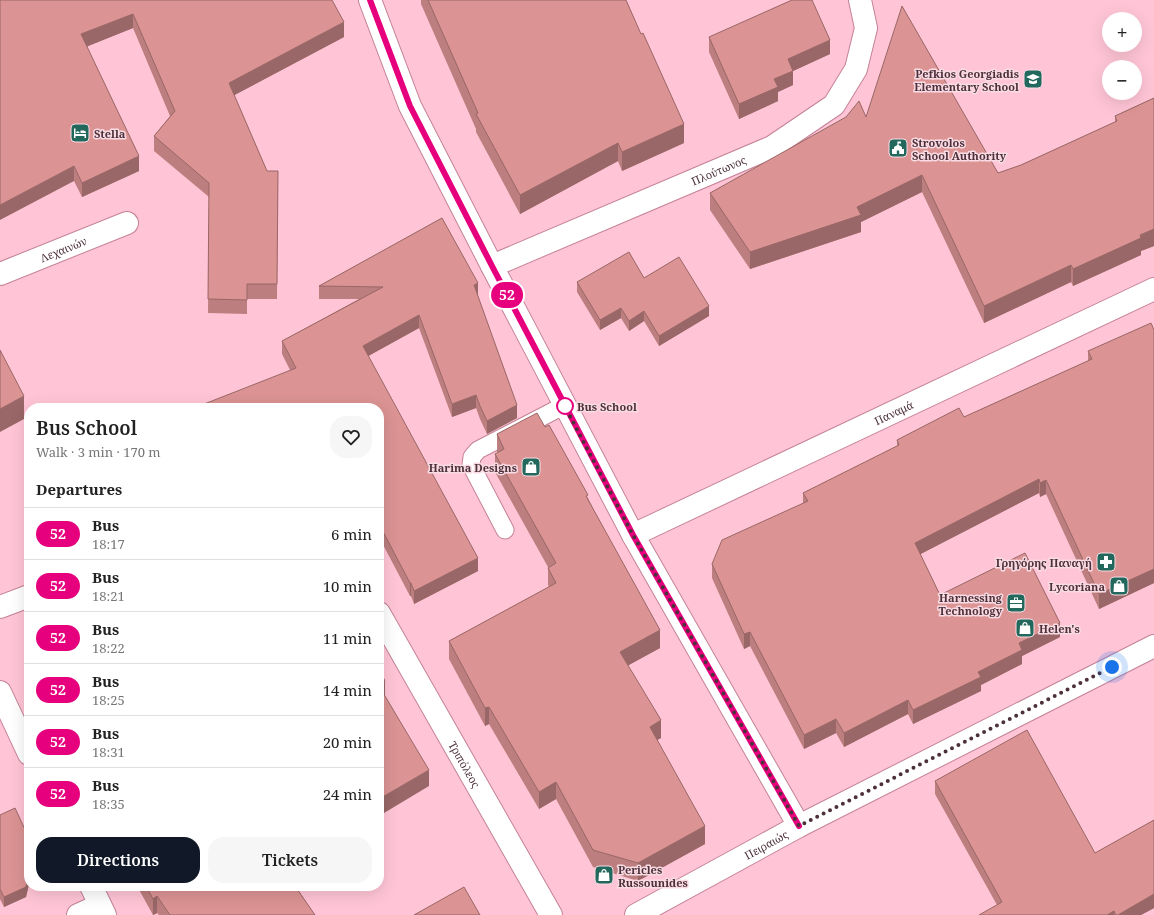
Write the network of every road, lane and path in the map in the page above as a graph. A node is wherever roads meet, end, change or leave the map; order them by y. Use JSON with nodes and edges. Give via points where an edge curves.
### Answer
{"nodes":[{"id":1,"x":370,"y":0,"type":"edge"},
{"id":2,"x":860,"y":0,"type":"edge"},
{"id":3,"x":127,"y":223,"type":"dead end"},
{"id":4,"x":492,"y":266,"type":"junction"},
{"id":5,"x":0,"y":274,"type":"edge"},
{"id":6,"x":1154,"y":289,"type":"edge"},
{"id":7,"x":564,"y":405,"type":"junction"},
{"id":8,"x":505,"y":530,"type":"dead end"},
{"id":9,"x":633,"y":535,"type":"junction"},
{"id":10,"x":24,"y":598,"type":"edge"},
{"id":11,"x":0,"y":608,"type":"edge"},
{"id":12,"x":384,"y":622,"type":"edge"},
{"id":13,"x":1154,"y":646,"type":"edge"},
{"id":14,"x":0,"y":692,"type":"edge"},
{"id":15,"x":24,"y":743,"type":"edge"},
{"id":16,"x":799,"y":826,"type":"junction"},
{"id":17,"x":99,"y":902,"type":"edge"},
{"id":18,"x":78,"y":915,"type":"edge"},
{"id":19,"x":551,"y":915,"type":"edge"},
{"id":20,"x":636,"y":915,"type":"edge"}],
"edges":[{"from":1,"to":4,"type":"street","via":[[410,106]]},
{"from":2,"to":4,"type":"street","name":"Πλούτωνος","via":[[866,28],[856,69],[834,105],[772,147]]},
{"from":3,"to":5,"type":"street","name":"Λεχαινών"},
{"from":4,"to":7,"type":"street"},
{"from":6,"to":9,"type":"street","name":"Παναμά"},
{"from":7,"to":8,"type":"lane","via":[[478,450],[472,457],[471,465]]},
{"from":7,"to":9,"type":"street"},
{"from":9,"to":16,"type":"street"},
{"from":10,"to":11,"type":"street"},
{"from":12,"to":19,"type":"street","name":"Τριπόλεος"},
{"from":13,"to":16,"type":"street","name":"Πειραιώς"},
{"from":14,"to":15,"type":"street"},
{"from":16,"to":20,"type":"street","name":"Πειραιώς"},
{"from":17,"to":18,"type":"street"}]}
